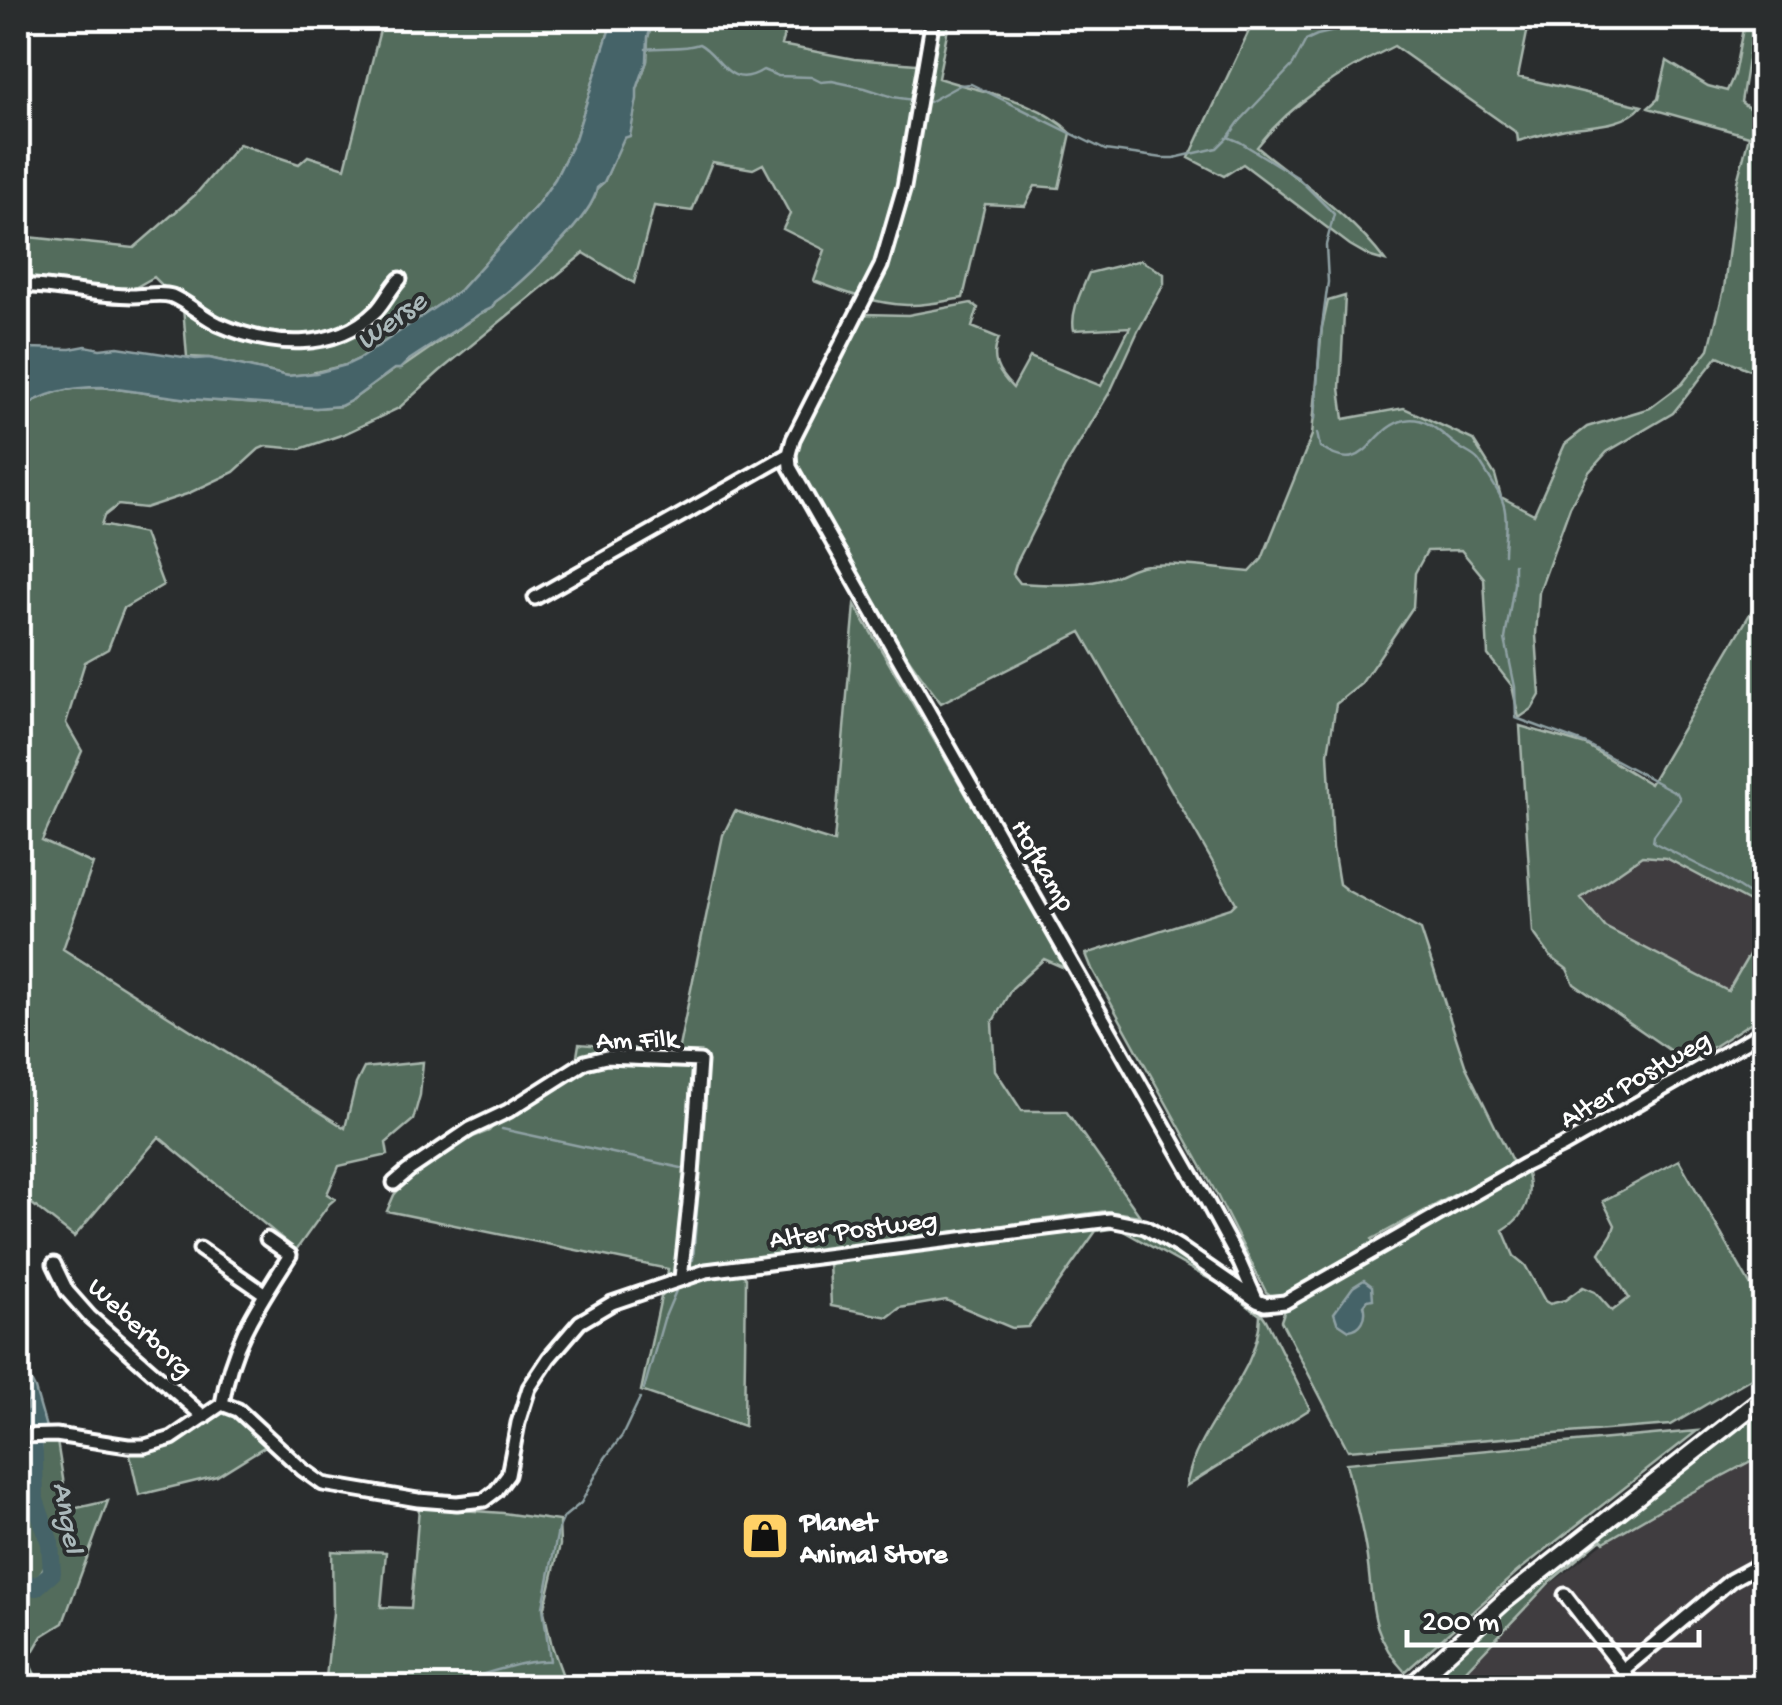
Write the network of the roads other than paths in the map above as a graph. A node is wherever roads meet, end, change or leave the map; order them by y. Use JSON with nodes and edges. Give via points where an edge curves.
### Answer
{"nodes":[{"id":1,"x":933,"y":18,"type":"edge"},
{"id":2,"x":400,"y":279,"type":"dead end"},
{"id":3,"x":18,"y":285,"type":"edge"},
{"id":4,"x":789,"y":454,"type":"junction"},
{"id":5,"x":534,"y":598,"type":"dead end"},
{"id":6,"x":1764,"y":1031,"type":"edge"},
{"id":7,"x":394,"y":1184,"type":"dead end"},
{"id":8,"x":267,"y":1240,"type":"dead end"},
{"id":9,"x":200,"y":1250,"type":"dead end"},
{"id":10,"x":54,"y":1264,"type":"dead end"},
{"id":11,"x":682,"y":1278,"type":"junction"},
{"id":12,"x":265,"y":1294,"type":"junction"},
{"id":13,"x":1257,"y":1300,"type":"junction"},
{"id":14,"x":1764,"y":1397,"type":"edge"},
{"id":15,"x":222,"y":1404,"type":"junction"},
{"id":16,"x":204,"y":1417,"type":"junction"},
{"id":17,"x":22,"y":1436,"type":"edge"},
{"id":18,"x":1764,"y":1562,"type":"edge"},
{"id":19,"x":1565,"y":1596,"type":"dead end"},
{"id":20,"x":1623,"y":1670,"type":"junction"},
{"id":21,"x":1409,"y":1688,"type":"edge"},
{"id":22,"x":1635,"y":1688,"type":"edge"}],
"edges":[{"from":1,"to":4,"type":"street","via":[[904,187],[881,266]]},
{"from":2,"to":3,"type":"street","via":[[376,311],[314,342],[254,337],[166,294]]},
{"from":4,"to":5,"type":"street"},
{"from":4,"to":13,"type":"street","name":"Hofkamp","via":[[796,481]]},
{"from":6,"to":13,"type":"street","name":"Alter Postweg","via":[[1285,1302]]},
{"from":7,"to":11,"type":"street","name":"Am Filk","via":[[470,1129],[585,1062],[700,1061]]},
{"from":8,"to":12,"type":"street","via":[[290,1255]]},
{"from":9,"to":12,"type":"street"},
{"from":10,"to":16,"type":"street","name":"Weberborg","via":[[90,1317]]},
{"from":11,"to":13,"type":"street","name":"Alter Postweg","via":[[1110,1220],[1145,1227]]},
{"from":11,"to":15,"type":"street","name":"Alter Postweg","via":[[612,1302],[580,1322],[529,1388],[508,1475],[484,1500],[418,1500],[323,1484],[238,1410]]},
{"from":12,"to":15,"type":"street","via":[[238,1340]]},
{"from":14,"to":21,"type":"main road","via":[[1504,1601]]},
{"from":15,"to":16,"type":"street"},
{"from":16,"to":17,"type":"street","via":[[145,1446]]},
{"from":18,"to":20,"type":"street","via":[[1730,1580]]},
{"from":19,"to":20,"type":"street"},
{"from":20,"to":22,"type":"street"}]}
